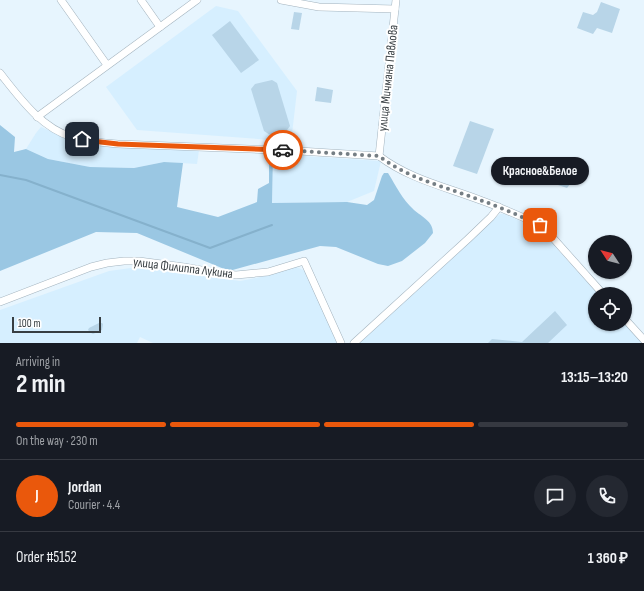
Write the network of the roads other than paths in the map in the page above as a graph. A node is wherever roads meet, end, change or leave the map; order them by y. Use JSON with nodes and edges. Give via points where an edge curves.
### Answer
{"nodes":[{"id":1,"x":60,"y":0,"type":"edge"},
{"id":2,"x":141,"y":0,"type":"edge"},
{"id":3,"x":196,"y":0,"type":"edge"},
{"id":4,"x":281,"y":0,"type":"edge"},
{"id":5,"x":396,"y":0,"type":"edge"},
{"id":6,"x":396,"y":9,"type":"junction"},
{"id":7,"x":160,"y":27,"type":"junction"},
{"id":8,"x":107,"y":65,"type":"junction"},
{"id":9,"x":0,"y":72,"type":"edge"},
{"id":10,"x":37,"y":117,"type":"junction"},
{"id":11,"x":379,"y":156,"type":"junction"},
{"id":12,"x":499,"y":207,"type":"junction"},
{"id":13,"x":597,"y":287,"type":"edge"},
{"id":14,"x":0,"y":302,"type":"edge"},
{"id":15,"x":632,"y":327,"type":"edge"},
{"id":16,"x":644,"y":340,"type":"edge"},
{"id":17,"x":341,"y":343,"type":"edge"},
{"id":18,"x":354,"y":343,"type":"edge"}],
"edges":[{"from":1,"to":8,"type":"street"},
{"from":2,"to":7,"type":"street"},
{"from":3,"to":7,"type":"street"},
{"from":4,"to":6,"type":"street","via":[[320,7]]},
{"from":5,"to":6,"type":"street","name":"улица Мичмана Павлова"},
{"from":6,"to":11,"type":"street","name":"улица Мичмана Павлова"},
{"from":7,"to":8,"type":"street"},
{"from":8,"to":10,"type":"street"},
{"from":9,"to":10,"type":"street"},
{"from":10,"to":11,"type":"street","via":[[71,137],[111,144]]},
{"from":11,"to":12,"type":"street","via":[[412,176]]},
{"from":12,"to":13,"type":"street","via":[[545,229]]},
{"from":12,"to":18,"type":"street","via":[[468,239]]},
{"from":14,"to":17,"type":"street","name":"улица Филиппа Лукина","via":[[91,267],[118,261],[139,261],[236,276],[268,272],[304,261]]},
{"from":15,"to":16,"type":"street"}]}
